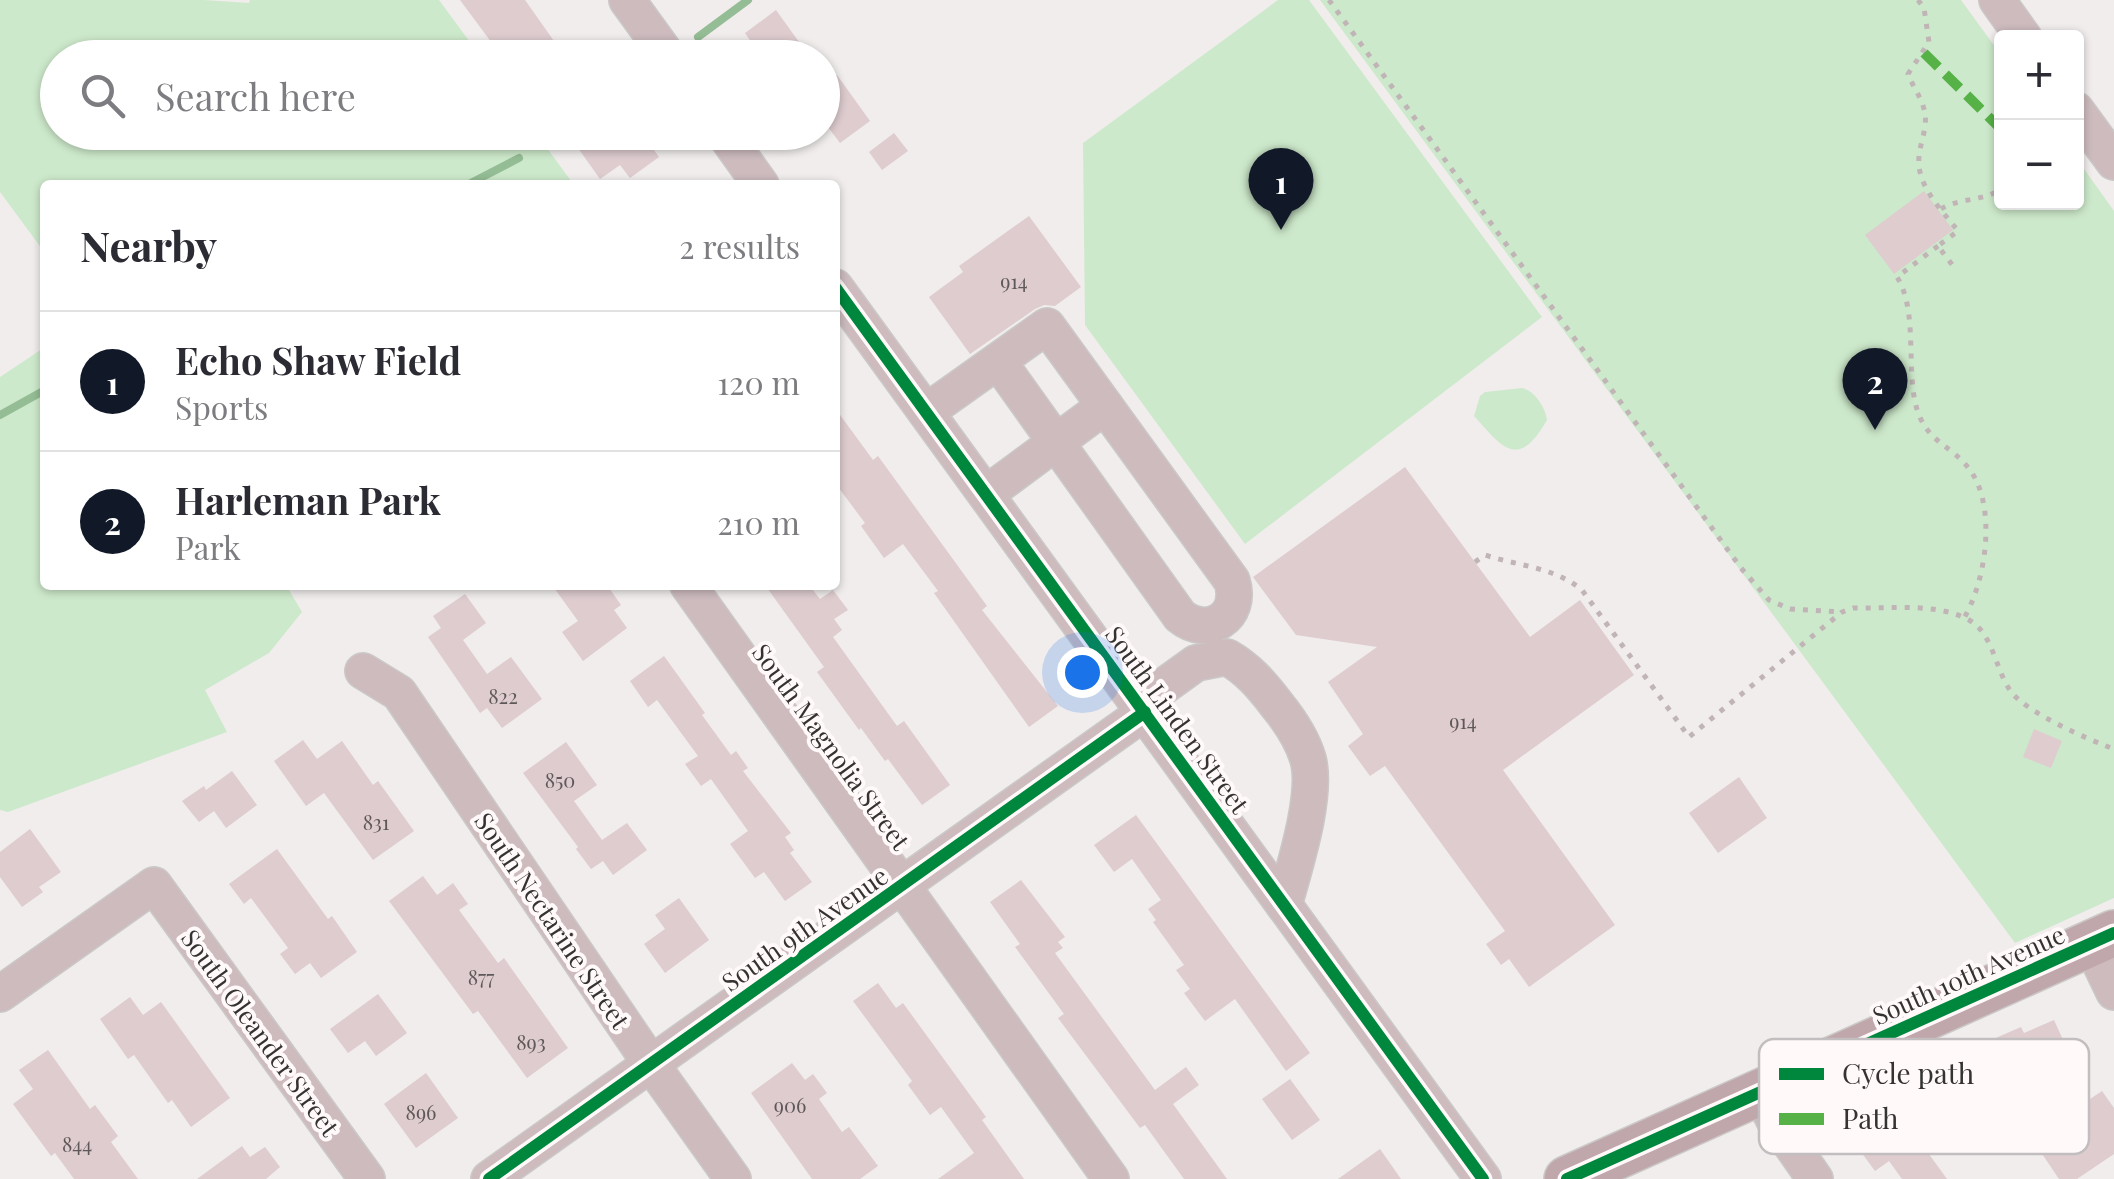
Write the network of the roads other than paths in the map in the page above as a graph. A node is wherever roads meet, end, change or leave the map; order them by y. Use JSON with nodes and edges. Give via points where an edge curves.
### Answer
{"nodes":[{"id":1,"x":627,"y":0,"type":"edge"},
{"id":2,"x":1997,"y":0,"type":"edge"},
{"id":3,"x":2018,"y":30,"type":"edge"},
{"id":4,"x":656,"y":40,"type":"edge"},
{"id":5,"x":2083,"y":120,"type":"edge"},
{"id":6,"x":736,"y":150,"type":"edge"},
{"id":7,"x":2114,"y":162,"type":"edge"},
{"id":8,"x":757,"y":180,"type":"edge"},
{"id":9,"x":840,"y":293,"type":"edge"},
{"id":10,"x":998,"y":361,"type":"junction"},
{"id":11,"x":1106,"y":406,"type":"junction"},
{"id":12,"x":926,"y":412,"type":"junction"},
{"id":13,"x":1056,"y":442,"type":"junction"},
{"id":14,"x":986,"y":494,"type":"junction"},
{"id":15,"x":692,"y":590,"type":"edge"},
{"id":16,"x":364,"y":672,"type":"dead end"},
{"id":17,"x":1142,"y":708,"type":"junction"},
{"id":18,"x":903,"y":885,"type":"junction"},
{"id":19,"x":1284,"y":904,"type":"junction"},
{"id":20,"x":2102,"y":939,"type":"edge"},
{"id":21,"x":2114,"y":992,"type":"edge"},
{"id":22,"x":0,"y":994,"type":"edge"},
{"id":23,"x":1878,"y":1039,"type":"edge"},
{"id":24,"x":650,"y":1064,"type":"junction"},
{"id":25,"x":1759,"y":1092,"type":"edge"},
{"id":26,"x":1798,"y":1154,"type":"edge"},
{"id":27,"x":367,"y":1179,"type":"edge"},
{"id":28,"x":490,"y":1179,"type":"edge"},
{"id":29,"x":733,"y":1179,"type":"edge"},
{"id":30,"x":1111,"y":1179,"type":"edge"},
{"id":31,"x":1483,"y":1179,"type":"edge"},
{"id":32,"x":1567,"y":1179,"type":"edge"},
{"id":33,"x":1815,"y":1179,"type":"edge"}],
"edges":[{"from":1,"to":4,"type":"street"},
{"from":2,"to":3,"type":"street"},
{"from":5,"to":7,"type":"street"},
{"from":6,"to":8,"type":"street"},
{"from":9,"to":12,"type":"street","name":"South Linden Street"},
{"from":10,"to":11,"type":"street","via":[[1047,326]]},
{"from":10,"to":12,"type":"street"},
{"from":10,"to":13,"type":"street"},
{"from":11,"to":13,"type":"street"},
{"from":11,"to":13,"type":"street","via":[[1232,581],[1235,601],[1225,619],[1197,626],[1180,616]]},
{"from":12,"to":14,"type":"street","name":"South Linden Street"},
{"from":13,"to":14,"type":"street"},
{"from":14,"to":17,"type":"street","name":"South Linden Street"},
{"from":15,"to":18,"type":"street","name":"South Magnolia Street"},
{"from":16,"to":24,"type":"street","name":"South Nectarine Street","via":[[399,693]]},
{"from":17,"to":18,"type":"street","name":"South 9th Avenue"},
{"from":17,"to":19,"type":"street","name":"South Linden Street"},
{"from":17,"to":19,"type":"street","name":"South 9th Avenue","via":[[1196,662],[1227,657],[1262,684],[1284,713],[1309,762],[1309,792]]},
{"from":18,"to":24,"type":"street","name":"South 9th Avenue"},
{"from":18,"to":30,"type":"street","name":"South Magnolia Street"},
{"from":19,"to":31,"type":"street","name":"South Linden Street"},
{"from":20,"to":21,"type":"street"},
{"from":20,"to":23,"type":"main road","name":"South 10th Avenue"},
{"from":22,"to":27,"type":"street","name":"South Oleander Street","via":[[154,885]]},
{"from":24,"to":28,"type":"street","name":"South 9th Avenue"},
{"from":24,"to":29,"type":"street","name":"South Nectarine Street"},
{"from":25,"to":32,"type":"main road","name":"South 10th Avenue"},
{"from":26,"to":33,"type":"street"}]}
